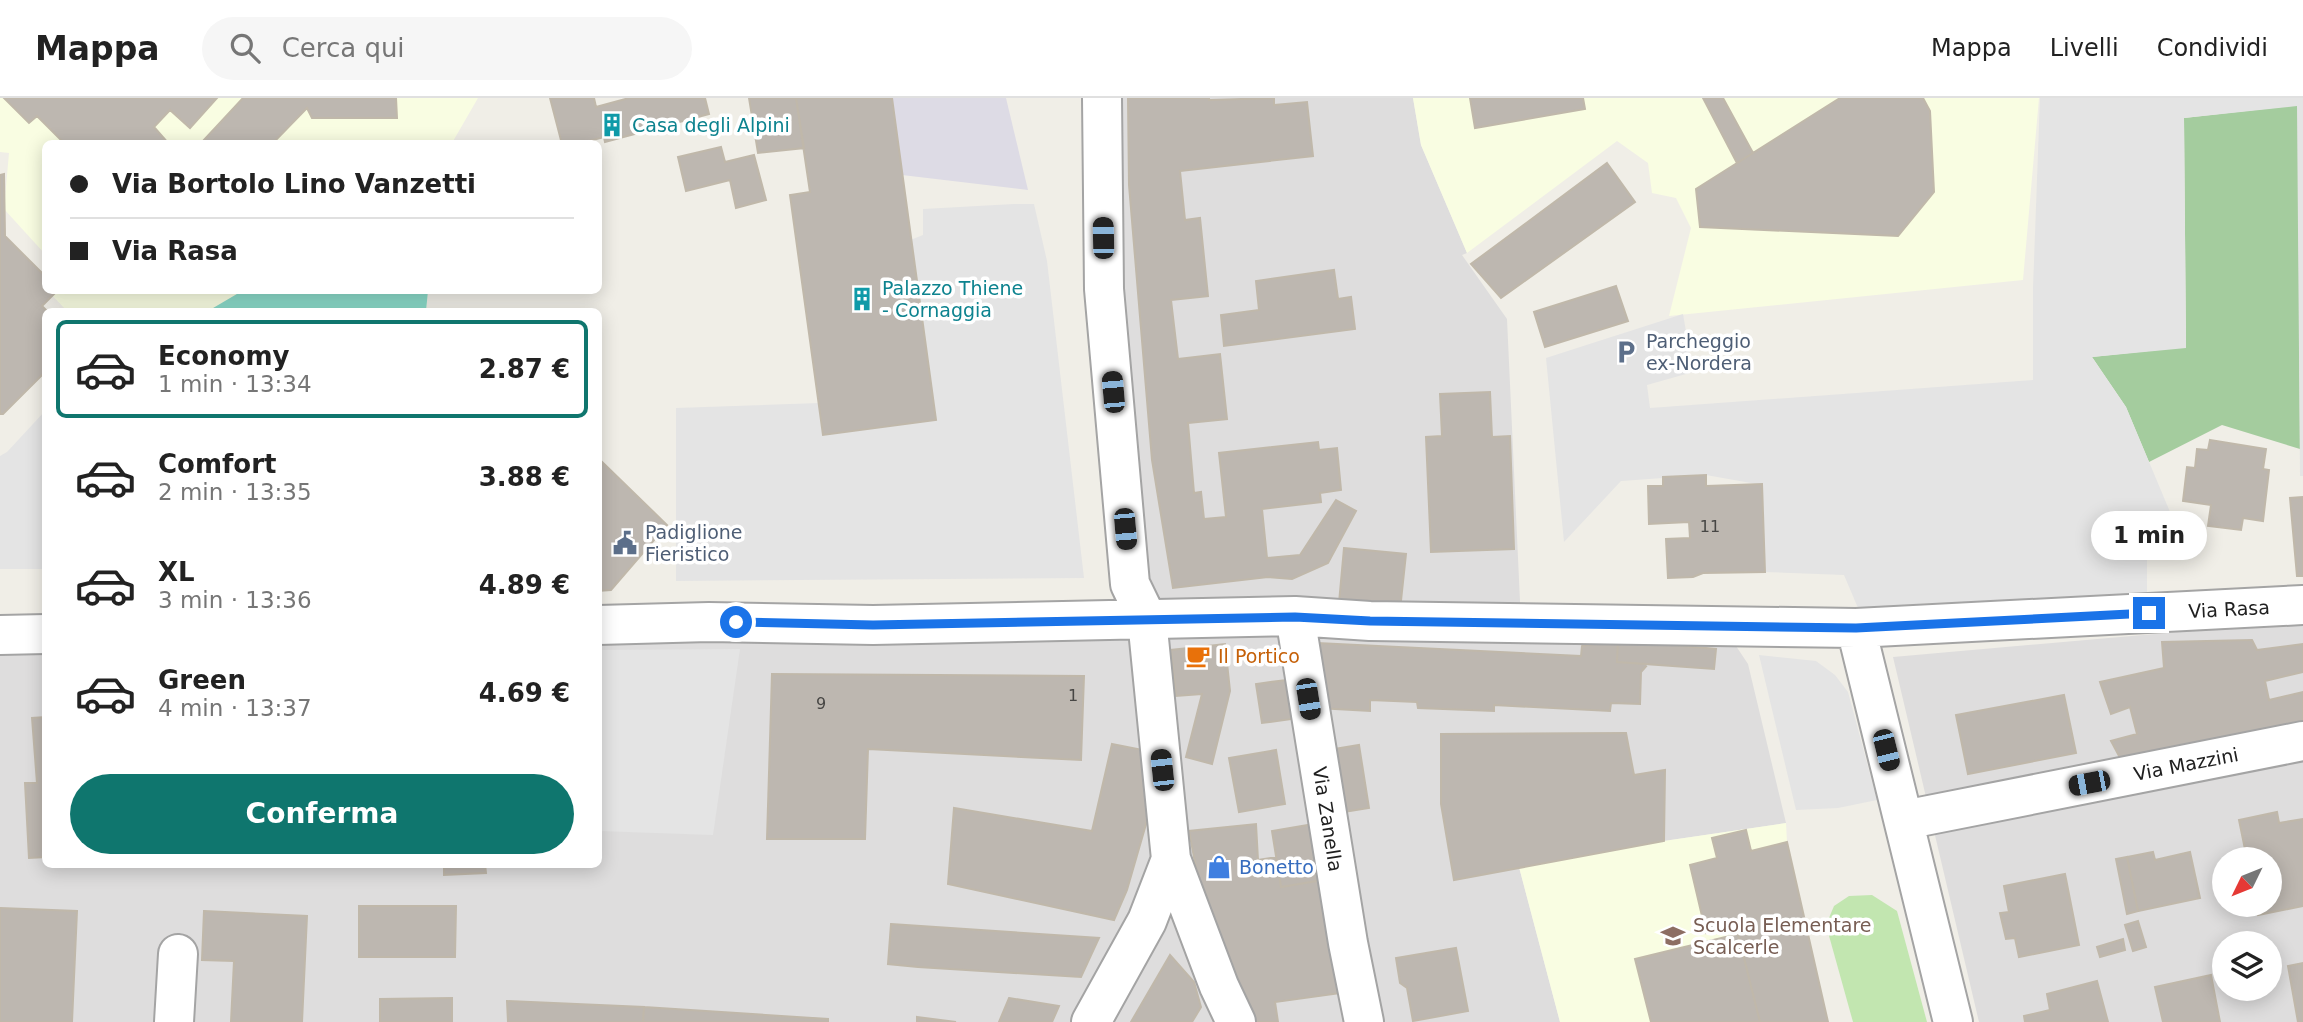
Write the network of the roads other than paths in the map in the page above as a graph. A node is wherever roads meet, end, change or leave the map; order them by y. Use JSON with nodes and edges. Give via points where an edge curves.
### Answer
{"nodes":[{"id":1,"x":1102,"y":98,"type":"edge"},
{"id":2,"x":2303,"y":605,"type":"edge"},
{"id":3,"x":1295,"y":617,"type":"junction"},
{"id":4,"x":1147,"y":619,"type":"junction"},
{"id":5,"x":602,"y":625,"type":"edge"},
{"id":6,"x":1856,"y":628,"type":"junction"},
{"id":7,"x":0,"y":635,"type":"edge"},
{"id":8,"x":42,"y":635,"type":"edge"},
{"id":9,"x":2303,"y":741,"type":"edge"},
{"id":10,"x":1904,"y":820,"type":"junction"},
{"id":11,"x":1171,"y":859,"type":"junction"},
{"id":12,"x":178,"y":954,"type":"dead end"},
{"id":13,"x":174,"y":1022,"type":"edge"},
{"id":14,"x":1091,"y":1022,"type":"edge"},
{"id":15,"x":1237,"y":1022,"type":"edge"},
{"id":16,"x":1364,"y":1022,"type":"edge"},
{"id":17,"x":1953,"y":1022,"type":"edge"}],
"edges":[{"from":1,"to":4,"type":"street","via":[[1106,313],[1130,584]]},
{"from":2,"to":6,"type":"street","name":"Via Rasa"},
{"from":3,"to":4,"type":"street","name":"Via Rasa"},
{"from":3,"to":6,"type":"street","name":"Via Rasa"},
{"from":3,"to":16,"type":"street","name":"Via Zanella"},
{"from":4,"to":5,"type":"street","name":"Via Rasa"},
{"from":4,"to":11,"type":"street"},
{"from":6,"to":10,"type":"street"},
{"from":7,"to":8,"type":"street"},
{"from":9,"to":10,"type":"street","name":"Via Mazzini"},
{"from":10,"to":17,"type":"street"},
{"from":11,"to":14,"type":"street","via":[[1147,921]]},
{"from":11,"to":15,"type":"street"},
{"from":12,"to":13,"type":"street"}]}
